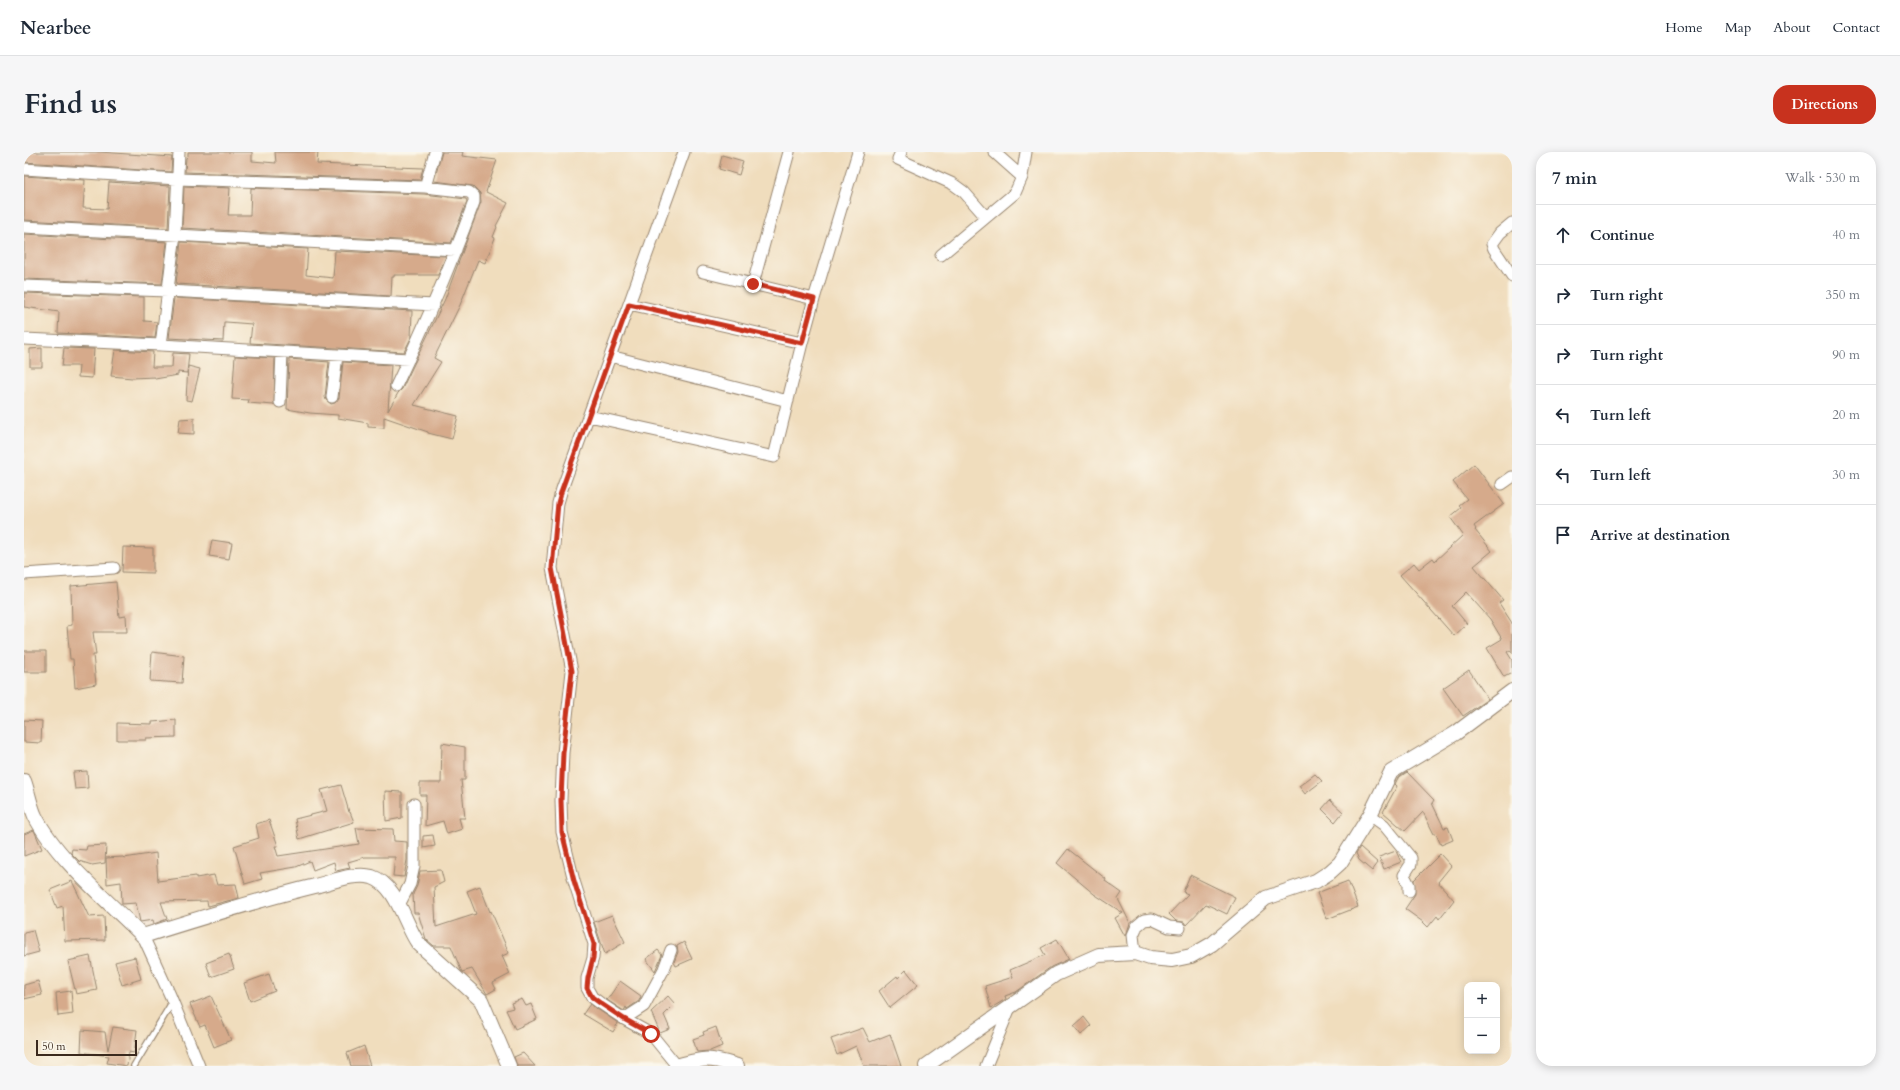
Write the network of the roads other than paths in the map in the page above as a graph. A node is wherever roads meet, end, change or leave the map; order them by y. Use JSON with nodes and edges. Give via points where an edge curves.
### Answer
{"nodes":[{"id":1,"x":179,"y":152,"type":"edge"},
{"id":2,"x":435,"y":152,"type":"edge"},
{"id":3,"x":684,"y":152,"type":"edge"},
{"id":4,"x":789,"y":152,"type":"edge"},
{"id":5,"x":858,"y":152,"type":"edge"},
{"id":6,"x":901,"y":152,"type":"edge"},
{"id":7,"x":994,"y":152,"type":"edge"},
{"id":8,"x":1026,"y":152,"type":"edge"},
{"id":9,"x":24,"y":169,"type":"edge"},
{"id":10,"x":1022,"y":177,"type":"junction"},
{"id":11,"x":177,"y":179,"type":"junction"},
{"id":12,"x":425,"y":187,"type":"junction"},
{"id":13,"x":986,"y":217,"type":"junction"},
{"id":14,"x":1512,"y":223,"type":"edge"},
{"id":15,"x":24,"y":227,"type":"edge"},
{"id":16,"x":174,"y":234,"type":"junction"},
{"id":17,"x":456,"y":250,"type":"junction"},
{"id":18,"x":941,"y":255,"type":"dead end"},
{"id":19,"x":703,"y":272,"type":"dead end"},
{"id":20,"x":1512,"y":276,"type":"edge"},
{"id":21,"x":753,"y":284,"type":"junction"},
{"id":22,"x":24,"y":286,"type":"edge"},
{"id":23,"x":168,"y":291,"type":"junction"},
{"id":24,"x":814,"y":299,"type":"junction"},
{"id":25,"x":629,"y":304,"type":"junction"},
{"id":26,"x":434,"y":305,"type":"junction"},
{"id":27,"x":24,"y":339,"type":"edge"},
{"id":28,"x":802,"y":343,"type":"junction"},
{"id":29,"x":161,"y":345,"type":"junction"},
{"id":30,"x":282,"y":352,"type":"junction"},
{"id":31,"x":337,"y":355,"type":"junction"},
{"id":32,"x":610,"y":356,"type":"junction"},
{"id":33,"x":409,"y":359,"type":"junction"},
{"id":34,"x":396,"y":386,"type":"dead end"},
{"id":35,"x":332,"y":397,"type":"dead end"},
{"id":36,"x":788,"y":401,"type":"junction"},
{"id":37,"x":280,"y":402,"type":"dead end"},
{"id":38,"x":589,"y":416,"type":"junction"},
{"id":39,"x":1512,"y":477,"type":"edge"},
{"id":40,"x":1502,"y":484,"type":"dead end"},
{"id":41,"x":114,"y":568,"type":"dead end"},
{"id":42,"x":24,"y":574,"type":"edge"},
{"id":43,"x":1512,"y":691,"type":"edge"},
{"id":44,"x":24,"y":781,"type":"edge"},
{"id":45,"x":414,"y":804,"type":"dead end"},
{"id":46,"x":1370,"y":815,"type":"junction"},
{"id":47,"x":1409,"y":892,"type":"dead end"},
{"id":48,"x":399,"y":905,"type":"junction"},
{"id":49,"x":1180,"y":928,"type":"dead end"},
{"id":50,"x":143,"y":936,"type":"junction"},
{"id":51,"x":671,"y":950,"type":"dead end"},
{"id":52,"x":1135,"y":953,"type":"junction"},
{"id":53,"x":172,"y":1001,"type":"junction"},
{"id":54,"x":1012,"y":1005,"type":"junction"},
{"id":55,"x":624,"y":1019,"type":"junction"},
{"id":56,"x":134,"y":1066,"type":"edge"},
{"id":57,"x":199,"y":1066,"type":"edge"},
{"id":58,"x":509,"y":1066,"type":"edge"},
{"id":59,"x":677,"y":1066,"type":"edge"},
{"id":60,"x":737,"y":1066,"type":"edge"},
{"id":61,"x":926,"y":1066,"type":"edge"},
{"id":62,"x":986,"y":1066,"type":"edge"}],
"edges":[{"from":1,"to":11,"type":"street"},
{"from":2,"to":12,"type":"street"},
{"from":3,"to":25,"type":"street"},
{"from":4,"to":21,"type":"street"},
{"from":5,"to":24,"type":"street"},
{"from":6,"to":13,"type":"street","via":[[898,159],[958,188],[973,200]]},
{"from":7,"to":10,"type":"street"},
{"from":8,"to":10,"type":"street"},
{"from":9,"to":11,"type":"street"},
{"from":10,"to":13,"type":"street","via":[[1015,193]]},
{"from":11,"to":12,"type":"street"},
{"from":11,"to":16,"type":"street"},
{"from":12,"to":17,"type":"street","via":[[469,192],[474,196]]},
{"from":13,"to":18,"type":"street"},
{"from":14,"to":20,"type":"street","via":[[1492,244]]},
{"from":15,"to":16,"type":"street"},
{"from":16,"to":17,"type":"street"},
{"from":16,"to":23,"type":"street"},
{"from":17,"to":26,"type":"street"},
{"from":19,"to":21,"type":"street"},
{"from":21,"to":24,"type":"street"},
{"from":22,"to":23,"type":"street"},
{"from":23,"to":26,"type":"street"},
{"from":23,"to":29,"type":"street"},
{"from":24,"to":28,"type":"street"},
{"from":25,"to":28,"type":"street"},
{"from":25,"to":32,"type":"street"},
{"from":26,"to":33,"type":"street"},
{"from":27,"to":29,"type":"street"},
{"from":28,"to":36,"type":"street"},
{"from":29,"to":30,"type":"street"},
{"from":30,"to":31,"type":"street"},
{"from":30,"to":37,"type":"street"},
{"from":31,"to":33,"type":"street"},
{"from":31,"to":35,"type":"street"},
{"from":32,"to":36,"type":"street"},
{"from":32,"to":38,"type":"street"},
{"from":33,"to":34,"type":"street"},
{"from":36,"to":38,"type":"street","via":[[774,457]]},
{"from":38,"to":55,"type":"street","via":[[558,503],[552,568],[572,671],[563,753],[562,832],[594,944],[587,988],[592,997]]},
{"from":39,"to":40,"type":"street"},
{"from":41,"to":42,"type":"street"},
{"from":43,"to":46,"type":"street","via":[[1456,733],[1391,772]]},
{"from":44,"to":50,"type":"street","via":[[35,815],[46,835],[65,858]]},
{"from":45,"to":48,"type":"street","via":[[414,866],[410,884]]},
{"from":46,"to":47,"type":"street","via":[[1384,825],[1411,858],[1411,864],[1404,875]]},
{"from":46,"to":52,"type":"street","via":[[1340,863],[1330,872],[1316,882],[1266,898],[1212,944],[1191,956],[1172,960],[1150,958]]},
{"from":48,"to":50,"type":"street","via":[[383,884],[372,877],[352,877],[278,895]]},
{"from":48,"to":58,"type":"street","via":[[418,944],[481,1000]]},
{"from":49,"to":52,"type":"street","via":[[1169,927],[1152,918],[1144,920],[1134,934]]},
{"from":50,"to":53,"type":"street"},
{"from":51,"to":55,"type":"street","via":[[644,1006]]},
{"from":52,"to":54,"type":"street","via":[[1099,955],[1056,974]]},
{"from":53,"to":56,"type":"lane"},
{"from":53,"to":57,"type":"street"},
{"from":54,"to":61,"type":"street"},
{"from":54,"to":62,"type":"street"},
{"from":55,"to":59,"type":"street","via":[[651,1034]]},
{"from":59,"to":60,"type":"street","via":[[700,1059],[714,1059]]}]}
